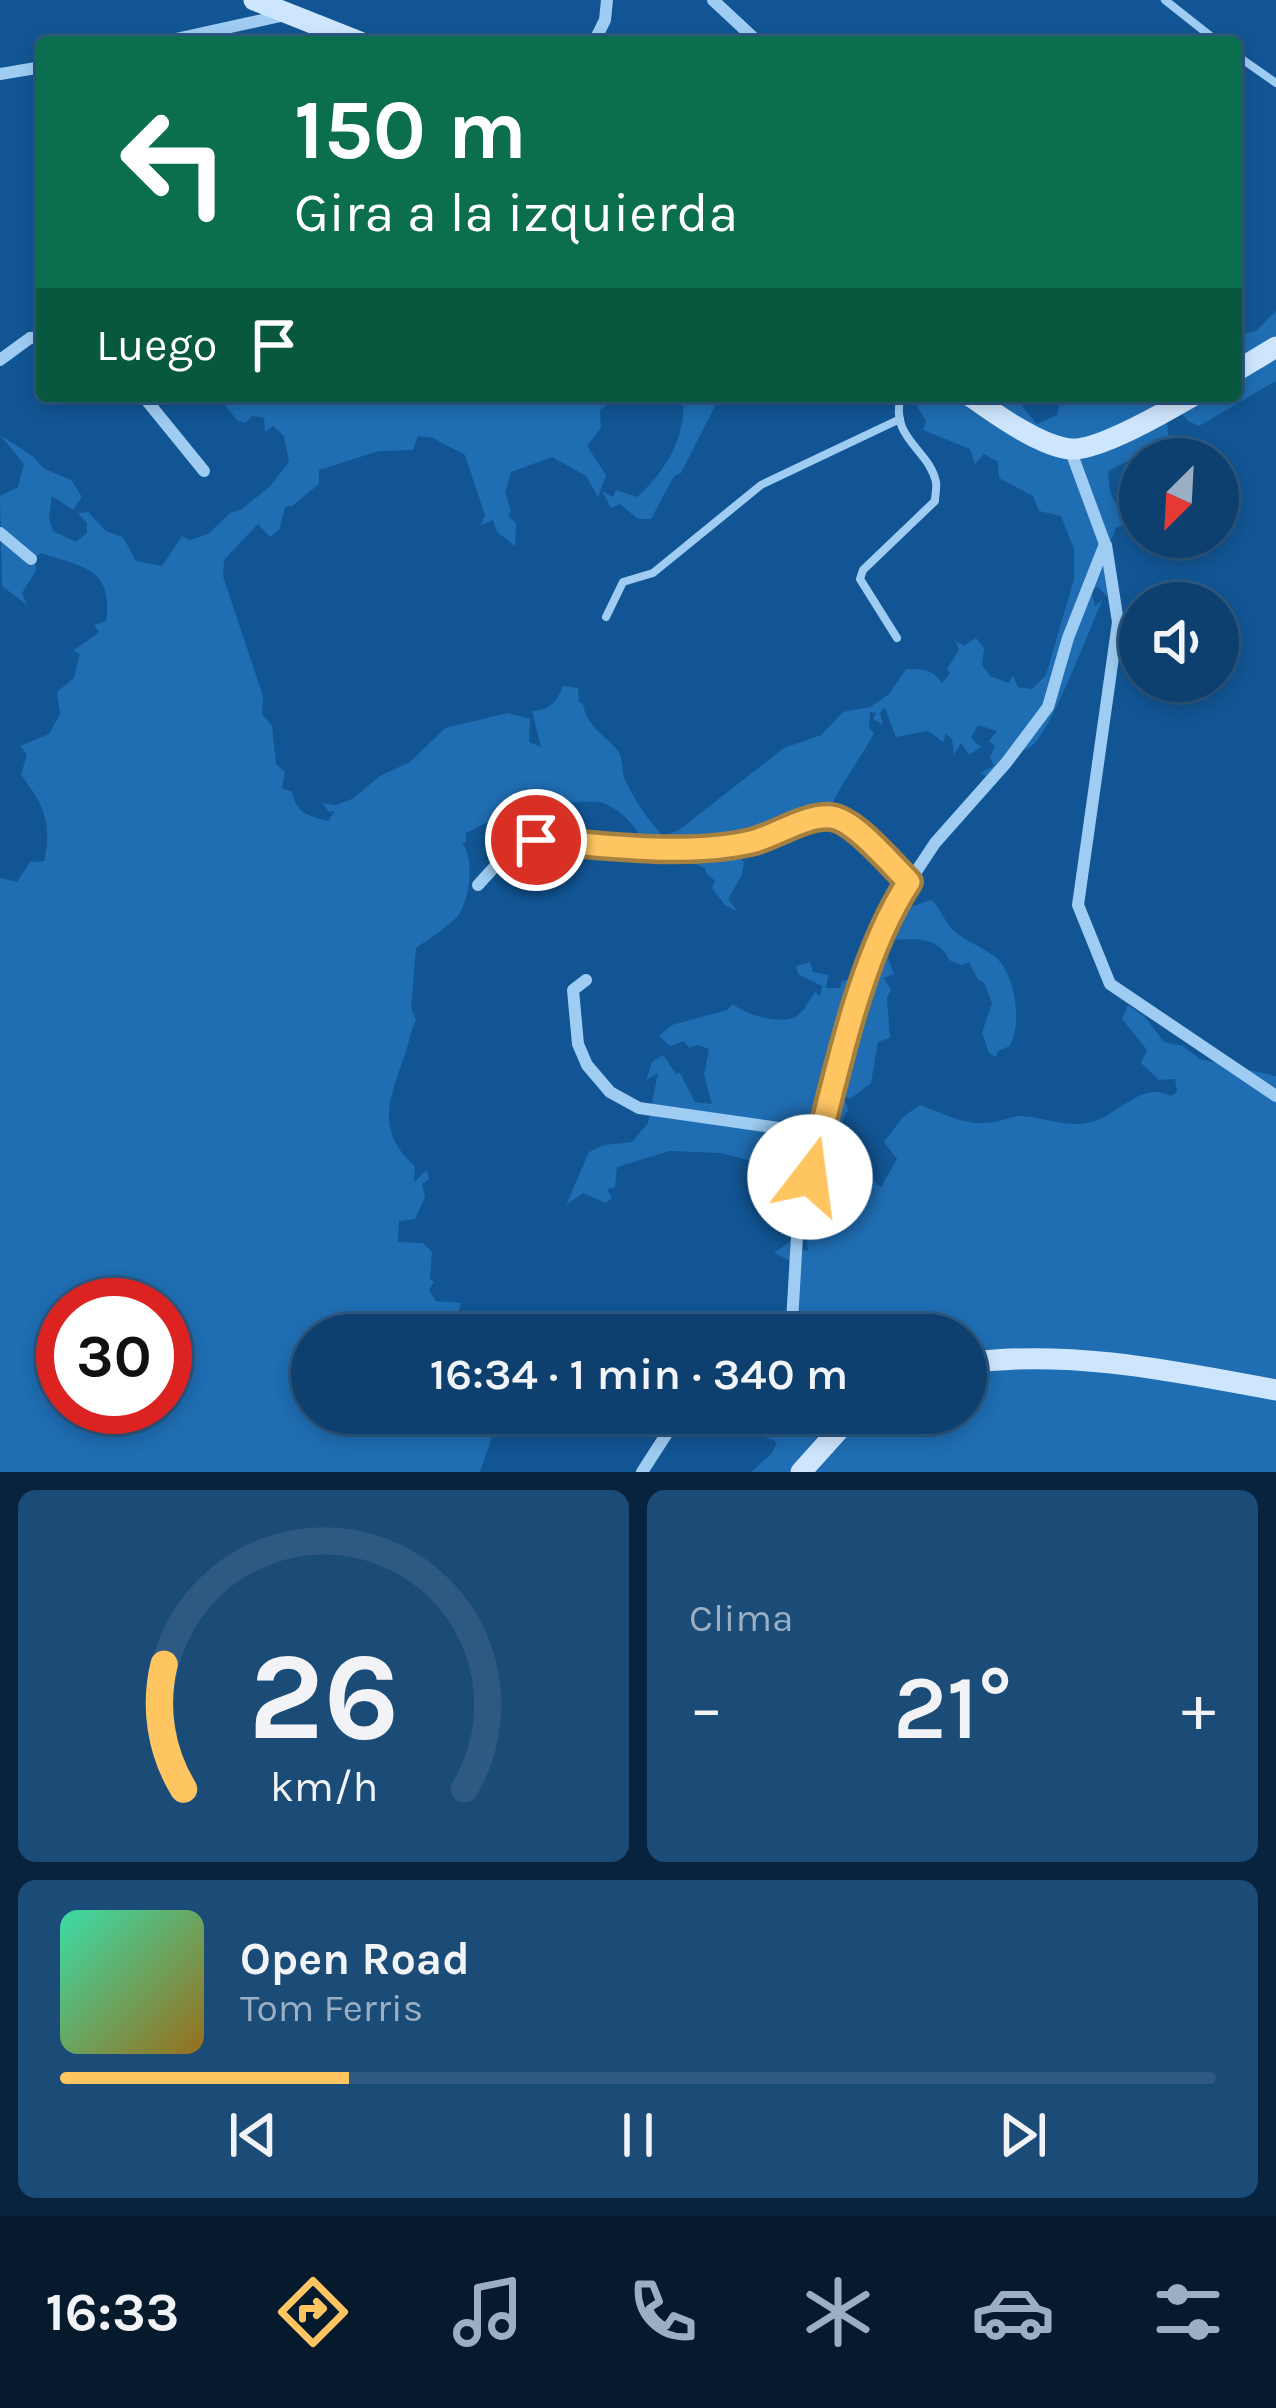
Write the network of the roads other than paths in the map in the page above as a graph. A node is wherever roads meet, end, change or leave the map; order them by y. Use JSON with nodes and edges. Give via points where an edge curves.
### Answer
{"nodes":[{"id":1,"x":254,"y":0,"type":"edge"},
{"id":2,"x":607,"y":0,"type":"edge"},
{"id":3,"x":713,"y":0,"type":"edge"},
{"id":4,"x":1165,"y":0,"type":"edge"},
{"id":5,"x":286,"y":15,"type":"junction"},
{"id":6,"x":204,"y":36,"type":"edge"},
{"id":7,"x":344,"y":36,"type":"edge"},
{"id":8,"x":597,"y":36,"type":"edge"},
{"id":9,"x":752,"y":36,"type":"edge"},
{"id":10,"x":1210,"y":36,"type":"edge"},
{"id":11,"x":1242,"y":59,"type":"edge"},
{"id":12,"x":36,"y":69,"type":"edge"},
{"id":13,"x":0,"y":74,"type":"edge"},
{"id":14,"x":1276,"y":83,"type":"edge"},
{"id":15,"x":36,"y":338,"type":"edge"},
{"id":16,"x":1276,"y":347,"type":"edge"},
{"id":17,"x":0,"y":360,"type":"edge"},
{"id":18,"x":1242,"y":367,"type":"edge"},
{"id":19,"x":148,"y":402,"type":"edge"},
{"id":20,"x":901,"y":402,"type":"edge"},
{"id":21,"x":978,"y":402,"type":"edge"},
{"id":22,"x":1181,"y":402,"type":"edge"},
{"id":23,"x":900,"y":418,"type":"junction"},
{"id":24,"x":1070,"y":449,"type":"junction"},
{"id":25,"x":204,"y":471,"type":"dead end"},
{"id":26,"x":0,"y":533,"type":"edge"},
{"id":27,"x":1106,"y":544,"type":"junction"},
{"id":28,"x":32,"y":559,"type":"dead end"},
{"id":29,"x":606,"y":617,"type":"dead end"},
{"id":30,"x":897,"y":638,"type":"dead end"},
{"id":31,"x":909,"y":882,"type":"junction"},
{"id":32,"x":478,"y":885,"type":"dead end"},
{"id":33,"x":586,"y":980,"type":"dead end"},
{"id":34,"x":1276,"y":1096,"type":"edge"},
{"id":35,"x":821,"y":1134,"type":"junction"},
{"id":36,"x":792,"y":1314,"type":"edge"},
{"id":37,"x":987,"y":1360,"type":"edge"},
{"id":38,"x":1276,"y":1390,"type":"edge"},
{"id":39,"x":666,"y":1434,"type":"edge"},
{"id":40,"x":824,"y":1434,"type":"edge"},
{"id":41,"x":641,"y":1472,"type":"edge"},
{"id":42,"x":801,"y":1472,"type":"edge"}],
"edges":[{"from":1,"to":5,"type":"main road"},
{"from":2,"to":8,"type":"street"},
{"from":3,"to":9,"type":"street"},
{"from":4,"to":10,"type":"lane"},
{"from":5,"to":6,"type":"street"},
{"from":5,"to":7,"type":"main road"},
{"from":11,"to":14,"type":"lane"},
{"from":12,"to":13,"type":"street"},
{"from":15,"to":17,"type":"street"},
{"from":16,"to":18,"type":"main road"},
{"from":19,"to":25,"type":"street"},
{"from":20,"to":23,"type":"lane"},
{"from":21,"to":24,"type":"main road"},
{"from":22,"to":24,"type":"main road"},
{"from":23,"to":29,"type":"lane","via":[[761,485],[653,573],[623,582]]},
{"from":23,"to":30,"type":"lane","via":[[936,480],[935,501],[860,579]]},
{"from":24,"to":27,"type":"street"},
{"from":26,"to":28,"type":"street"},
{"from":27,"to":31,"type":"street","via":[[1048,707]]},
{"from":27,"to":34,"type":"street","via":[[1118,622],[1078,905],[1110,984]]},
{"from":31,"to":32,"type":"street","via":[[851,825],[831,817],[749,843],[536,840],[508,852]]},
{"from":31,"to":35,"type":"street","via":[[854,1012]]},
{"from":33,"to":35,"type":"street","via":[[572,1002],[578,1044],[610,1092],[639,1108]]},
{"from":35,"to":36,"type":"street","via":[[798,1219]]},
{"from":37,"to":38,"type":"main road","via":[[1150,1367]]},
{"from":39,"to":41,"type":"street"},
{"from":40,"to":42,"type":"main road"}]}
